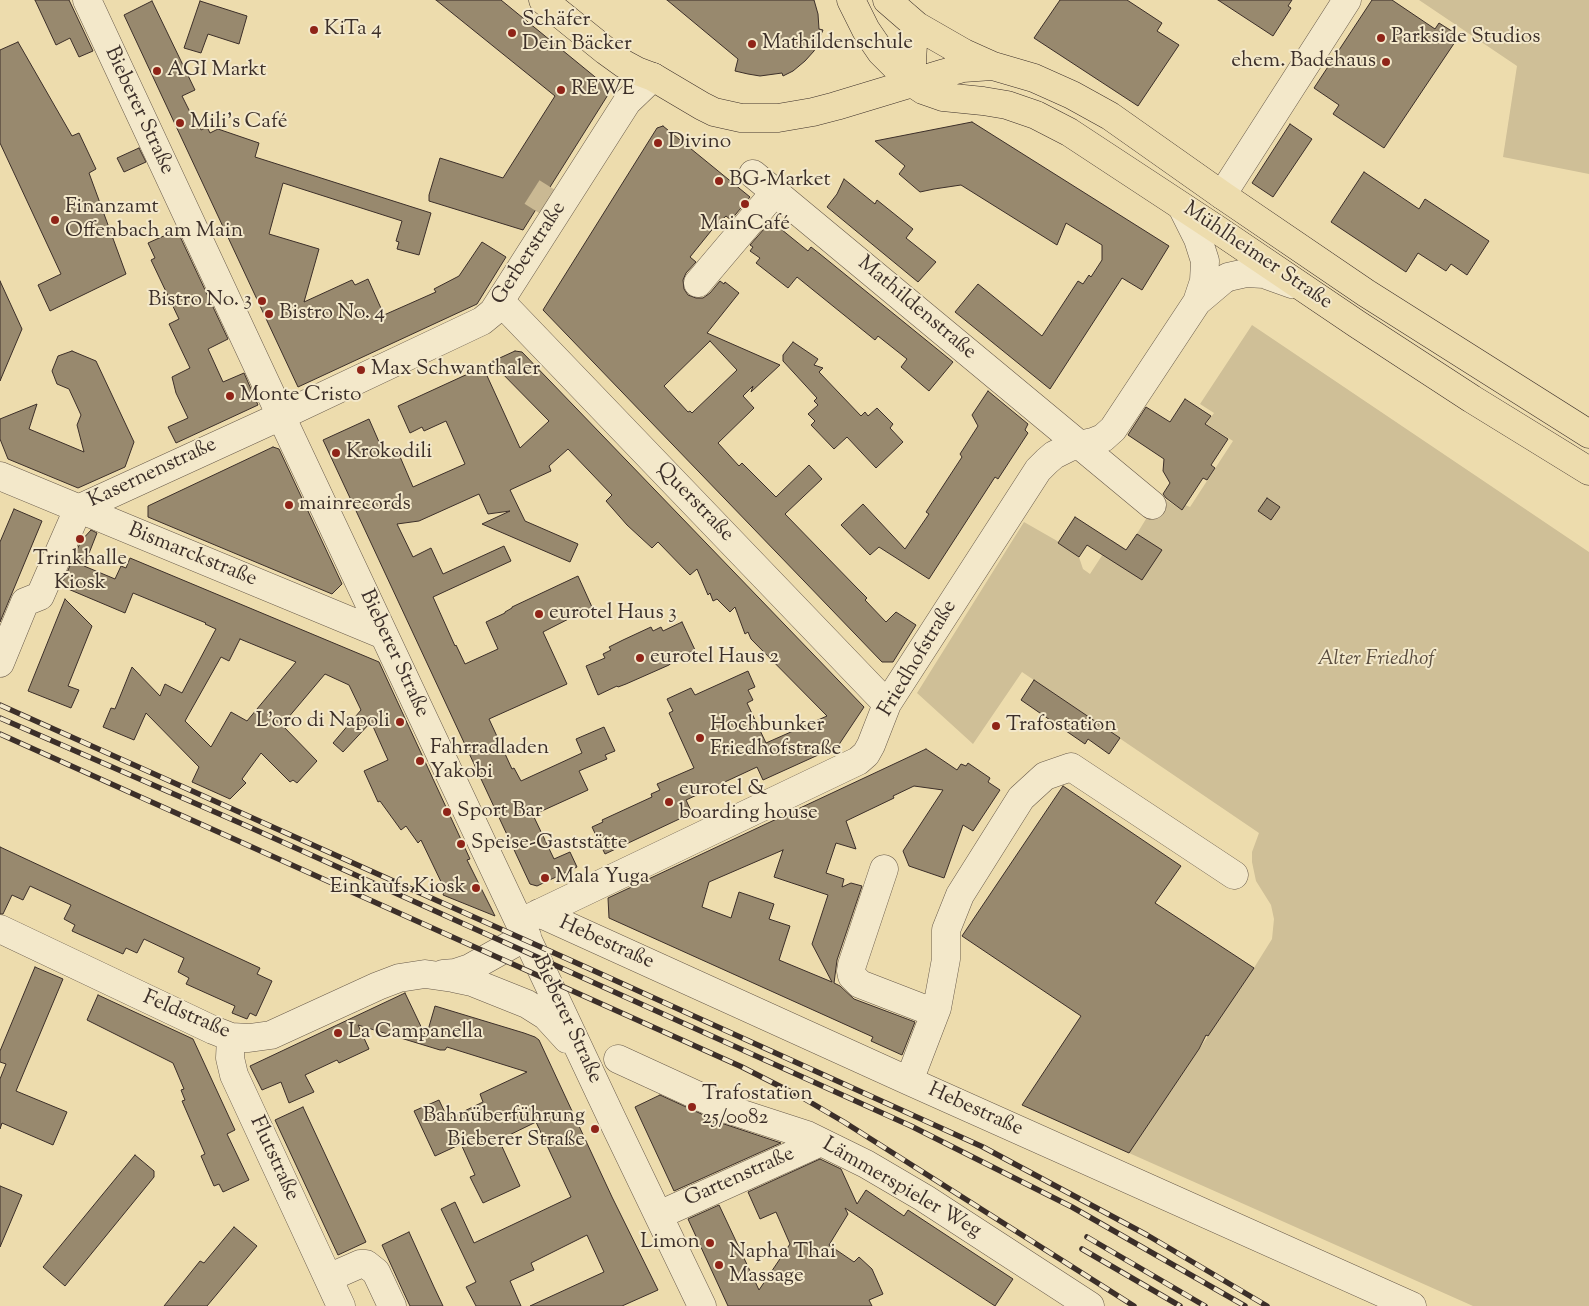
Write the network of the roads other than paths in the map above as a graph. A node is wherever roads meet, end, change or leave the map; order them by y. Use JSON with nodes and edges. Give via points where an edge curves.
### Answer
{"nodes":[{"id":1,"x":88,"y":0,"type":"edge"},
{"id":2,"x":543,"y":0,"type":"edge"},
{"id":3,"x":567,"y":0,"type":"edge"},
{"id":4,"x":851,"y":0,"type":"edge"},
{"id":5,"x":887,"y":0,"type":"edge"},
{"id":6,"x":1347,"y":0,"type":"edge"},
{"id":7,"x":917,"y":26,"type":"junction"},
{"id":8,"x":993,"y":66,"type":"junction"},
{"id":9,"x":653,"y":77,"type":"junction"},
{"id":10,"x":911,"y":82,"type":"junction"},
{"id":11,"x":753,"y":174,"type":"dead end"},
{"id":12,"x":775,"y":192,"type":"junction"},
{"id":13,"x":1222,"y":195,"type":"junction"},
{"id":14,"x":1182,"y":206,"type":"junction"},
{"id":15,"x":698,"y":283,"type":"dead end"},
{"id":16,"x":1307,"y":291,"type":"junction"},
{"id":17,"x":501,"y":302,"type":"junction"},
{"id":18,"x":1197,"y":302,"type":"junction"},
{"id":19,"x":281,"y":416,"type":"junction"},
{"id":20,"x":1589,"y":434,"type":"edge"},
{"id":21,"x":1079,"y":446,"type":"junction"},
{"id":22,"x":1589,"y":471,"type":"edge"},
{"id":23,"x":0,"y":476,"type":"edge"},
{"id":24,"x":1152,"y":504,"type":"dead end"},
{"id":25,"x":78,"y":509,"type":"junction"},
{"id":26,"x":384,"y":635,"type":"junction"},
{"id":27,"x":0,"y":663,"type":"edge"},
{"id":28,"x":887,"y":704,"type":"junction"},
{"id":29,"x":884,"y":869,"type":"dead end"},
{"id":30,"x":1234,"y":875,"type":"dead end"},
{"id":31,"x":529,"y":924,"type":"junction"},
{"id":32,"x":0,"y":929,"type":"edge"},
{"id":33,"x":434,"y":975,"type":"junction"},
{"id":34,"x":935,"y":1013,"type":"junction"},
{"id":35,"x":231,"y":1037,"type":"junction"},
{"id":36,"x":618,"y":1059,"type":"dead end"},
{"id":37,"x":586,"y":1064,"type":"junction"},
{"id":38,"x":908,"y":1081,"type":"junction"},
{"id":39,"x":821,"y":1142,"type":"junction"},
{"id":40,"x":659,"y":1215,"type":"junction"},
{"id":41,"x":328,"y":1278,"type":"junction"},
{"id":42,"x":699,"y":1305,"type":"edge"},
{"id":43,"x":341,"y":1306,"type":"edge"},
{"id":44,"x":392,"y":1306,"type":"edge"},
{"id":45,"x":1090,"y":1306,"type":"edge"},
{"id":46,"x":1412,"y":1306,"type":"edge"}],
"edges":[{"from":1,"to":19,"type":"street","name":"Bieberer Straße"},
{"from":2,"to":9,"type":"main road","via":[[606,51]]},
{"from":3,"to":9,"type":"main road","via":[[632,53]]},
{"from":4,"to":10,"type":"main road","name":"Mühlheimer Straße","via":[[881,52]]},
{"from":5,"to":7,"type":"main road","name":"Mühlheimer Straße"},
{"from":6,"to":13,"type":"street"},
{"from":7,"to":8,"type":"main road","name":"Mühlheimer Straße"},
{"from":7,"to":10,"type":"main road"},
{"from":8,"to":10,"type":"main road","via":[[963,68]]},
{"from":8,"to":13,"type":"main road","name":"Mühlheimer Straße","via":[[1034,78],[1110,116]]},
{"from":9,"to":10,"type":"main road","via":[[714,112],[757,119],[813,112]]},
{"from":9,"to":17,"type":"street","name":"Gerberstraße","via":[[627,102]]},
{"from":10,"to":14,"type":"main road","name":"Mühlheimer Straße","via":[[943,97],[1007,105],[1036,115],[1069,132]]},
{"from":11,"to":12,"type":"street","name":"Mathildenstraße"},
{"from":12,"to":15,"type":"street"},
{"from":12,"to":21,"type":"street","name":"Mathildenstraße"},
{"from":13,"to":20,"type":"main road","name":"Mühlheimer Straße","via":[[1366,293]]},
{"from":14,"to":16,"type":"main road","name":"Mühlheimer Straße"},
{"from":14,"to":18,"type":"street","name":"Friedhofstraße","via":[[1205,261],[1204,281]]},
{"from":16,"to":18,"type":"street","name":"Friedhofstraße","via":[[1264,274],[1246,272],[1228,277]]},
{"from":16,"to":22,"type":"main road","name":"Mühlheimer Straße"},
{"from":17,"to":19,"type":"street","name":"Gerberstraße","via":[[482,321]]},
{"from":17,"to":28,"type":"street","name":"Querstraße"},
{"from":18,"to":21,"type":"street","name":"Friedhofstraße","via":[[1113,429],[1103,438]]},
{"from":19,"to":25,"type":"street","name":"Kasernenstraße"},
{"from":19,"to":26,"type":"street","name":"Bieberer Straße"},
{"from":21,"to":24,"type":"street","name":"Mathildenstraße"},
{"from":21,"to":28,"type":"street","name":"Friedhofstraße","via":[[1054,455],[1038,470]]},
{"from":23,"to":25,"type":"street","name":"Bismarckstraße"},
{"from":25,"to":26,"type":"street","name":"Bismarckstraße"},
{"from":25,"to":27,"type":"street","name":"Kasernenstraße","via":[[40,596],[25,602]]},
{"from":26,"to":31,"type":"street","name":"Bieberer Straße"},
{"from":28,"to":31,"type":"street","name":"Friedhofstraße","via":[[866,754],[852,764]]},
{"from":29,"to":34,"type":"street","via":[[852,965],[852,976],[860,984]]},
{"from":30,"to":34,"type":"street","via":[[1070,767],[1045,776],[1021,798],[960,895],[946,930],[946,959]]},
{"from":31,"to":33,"type":"street","name":"Feldstraße","via":[[470,968]]},
{"from":31,"to":37,"type":"street","name":"Bieberer Straße"},
{"from":31,"to":38,"type":"street","name":"Hebestraße"},
{"from":32,"to":35,"type":"street","name":"Feldstraße"},
{"from":33,"to":35,"type":"street","name":"Feldstraße","via":[[399,978],[271,1035]]},
{"from":33,"to":37,"type":"street","name":"Feldstraße","via":[[472,982],[527,1004],[562,1032]]},
{"from":34,"to":38,"type":"street"},
{"from":35,"to":41,"type":"street","name":"Flutstraße","via":[[230,1058],[234,1075]]},
{"from":36,"to":39,"type":"street","name":"Lämmerspieler Weg","via":[[726,1109]]},
{"from":37,"to":40,"type":"street","name":"Bieberer Straße"},
{"from":38,"to":46,"type":"street","name":"Hebestraße"},
{"from":39,"to":40,"type":"street","name":"Gartenstraße"},
{"from":39,"to":45,"type":"street","name":"Lämmerspieler Weg","via":[[924,1198]]},
{"from":40,"to":42,"type":"street","name":"Bieberer Straße"},
{"from":41,"to":43,"type":"street","name":"Flutstraße"},
{"from":41,"to":44,"type":"street","via":[[366,1264],[376,1272]]}]}
